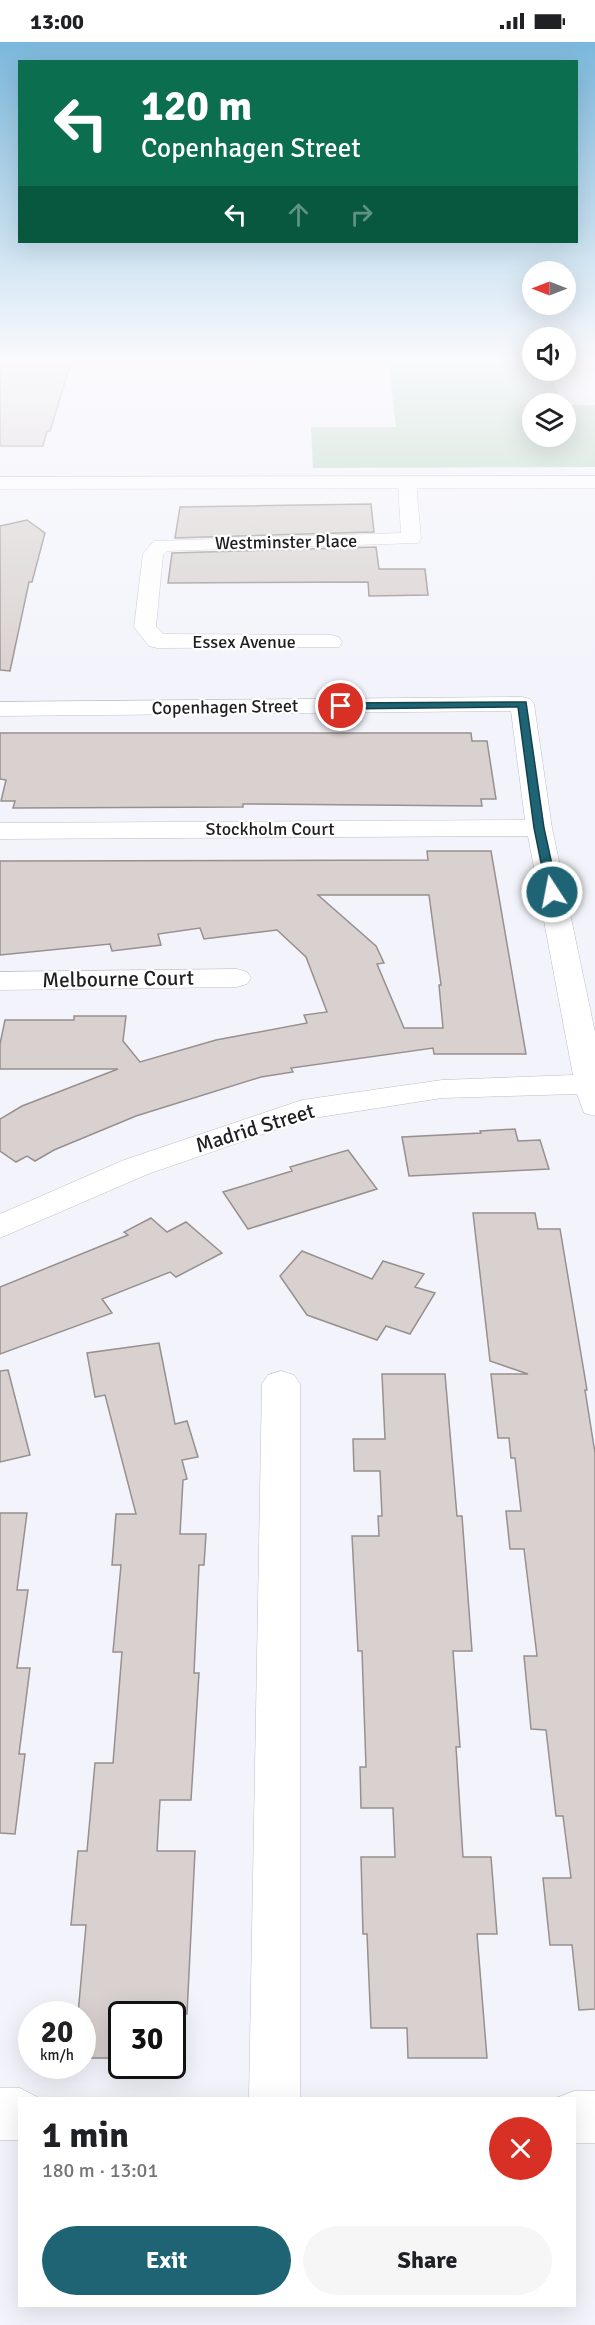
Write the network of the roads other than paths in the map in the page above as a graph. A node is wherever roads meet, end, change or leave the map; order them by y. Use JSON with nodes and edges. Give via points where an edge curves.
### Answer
{"nodes":[{"id":1,"x":406,"y":482,"type":"junction"},
{"id":2,"x":595,"y":482,"type":"edge"},
{"id":3,"x":0,"y":483,"type":"edge"},
{"id":4,"x":157,"y":641,"type":"joint"},
{"id":5,"x":332,"y":642,"type":"dead end"},
{"id":6,"x":0,"y":709,"type":"edge"},
{"id":7,"x":539,"y":828,"type":"junction"},
{"id":8,"x":0,"y":831,"type":"edge"},
{"id":9,"x":237,"y":978,"type":"dead end"},
{"id":10,"x":0,"y":981,"type":"edge"},
{"id":11,"x":594,"y":1092,"type":"edge"},
{"id":12,"x":0,"y":1227,"type":"edge"},
{"id":13,"x":281,"y":1384,"type":"dead end"},
{"id":14,"x":274,"y":2097,"type":"edge"},
{"id":15,"x":0,"y":2114,"type":"edge"},
{"id":16,"x":18,"y":2114,"type":"edge"},
{"id":17,"x":576,"y":2117,"type":"edge"},
{"id":18,"x":595,"y":2117,"type":"edge"}],
"edges":[{"from":1,"to":2,"type":"main road"},
{"from":1,"to":3,"type":"main road"},
{"from":1,"to":4,"type":"main road","name":"Westminster Place","via":[[411,539],[161,545],[153,554],[145,627]]},
{"from":4,"to":5,"type":"main road","name":"Essex Avenue"},
{"from":6,"to":7,"type":"main road","name":"Copenhagen Street","via":[[522,704]]},
{"from":7,"to":8,"type":"main road","name":"Stockholm Court"},
{"from":7,"to":11,"type":"main road"},
{"from":9,"to":10,"type":"main road","name":"Melbourne Court"},
{"from":11,"to":12,"type":"main road","name":"Madrid Street","via":[[442,1089],[302,1110],[136,1167]]},
{"from":13,"to":14,"type":"main road"},
{"from":15,"to":16,"type":"main road"},
{"from":17,"to":18,"type":"main road"}]}
